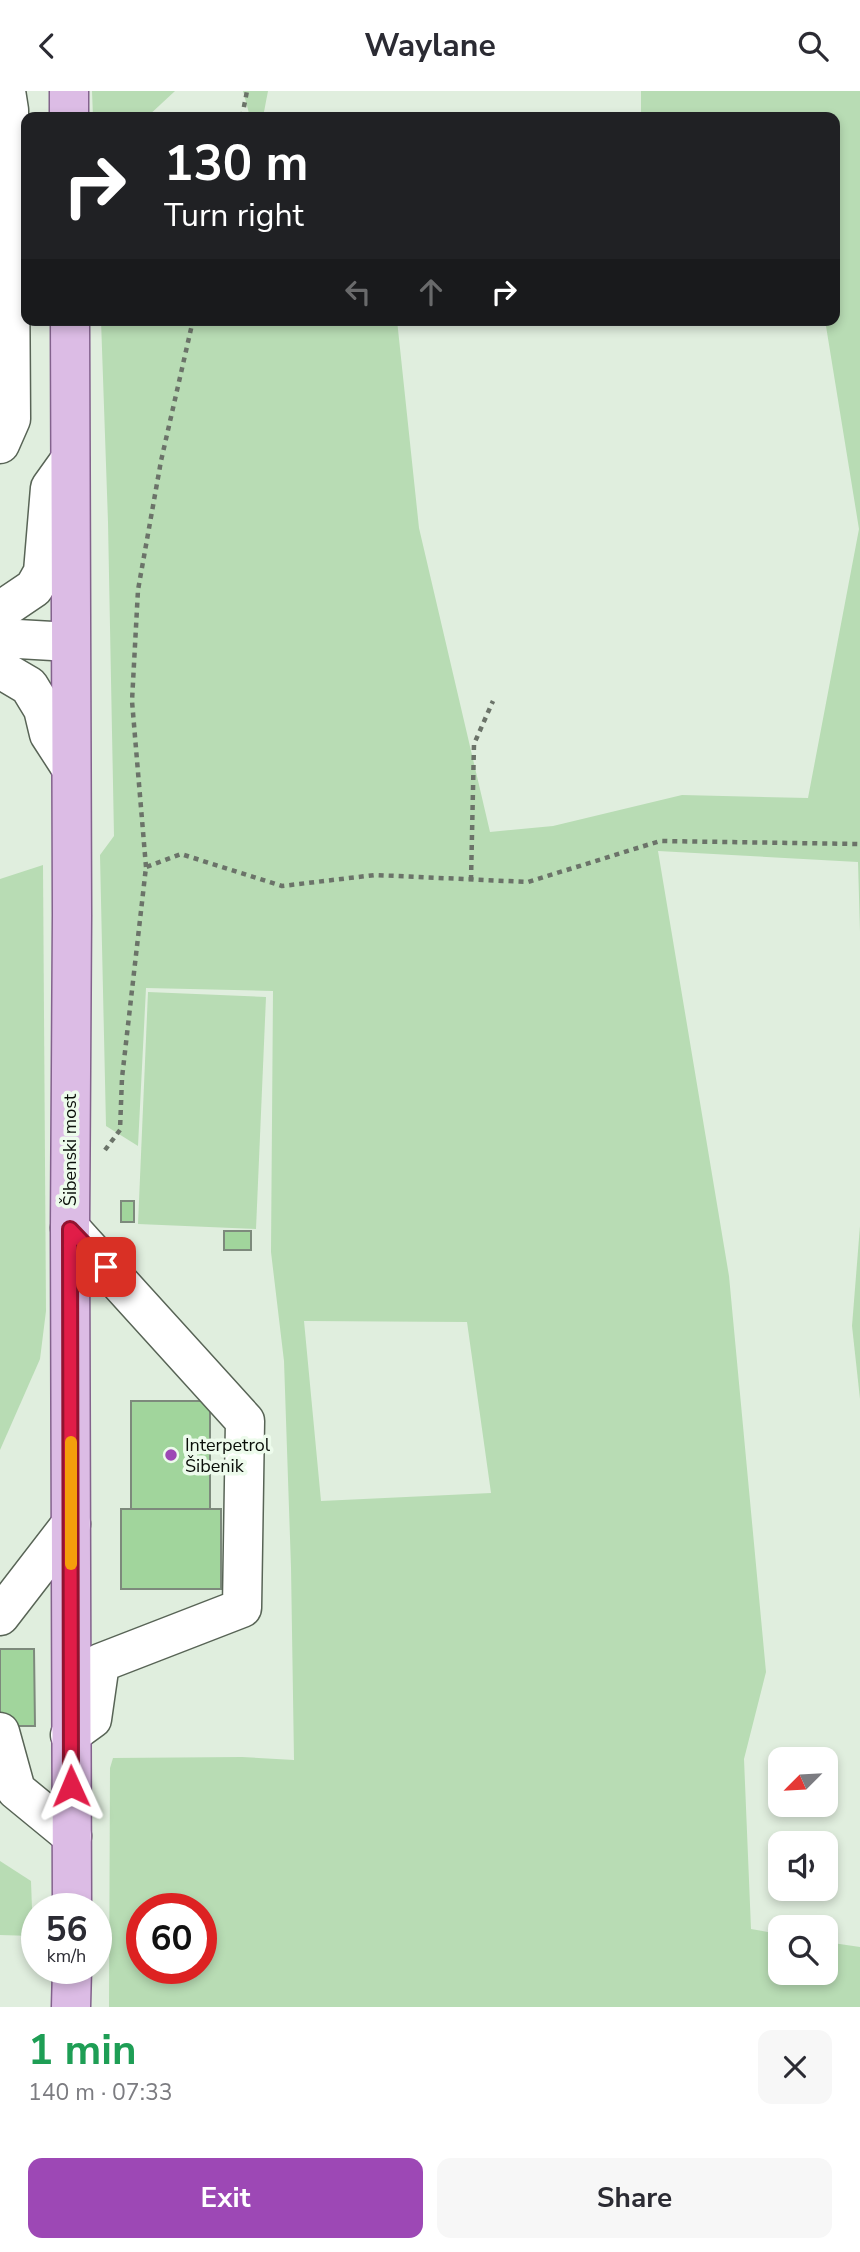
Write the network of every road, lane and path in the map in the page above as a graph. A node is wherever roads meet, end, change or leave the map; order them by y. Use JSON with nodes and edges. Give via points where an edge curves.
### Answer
{"nodes":[{"id":1,"x":6,"y":91,"type":"edge"},
{"id":2,"x":69,"y":91,"type":"edge"},
{"id":3,"x":247,"y":91,"type":"edge"},
{"id":4,"x":69,"y":112,"type":"edge"},
{"id":5,"x":243,"y":112,"type":"edge"},
{"id":6,"x":70,"y":326,"type":"edge"},
{"id":7,"x":192,"y":326,"type":"edge"},
{"id":8,"x":0,"y":444,"type":"edge"},
{"id":9,"x":70,"y":460,"type":"junction"},
{"id":10,"x":0,"y":611,"type":"edge"},
{"id":11,"x":0,"y":638,"type":"edge"},
{"id":12,"x":70,"y":642,"type":"junction"},
{"id":13,"x":0,"y":669,"type":"edge"},
{"id":14,"x":493,"y":701,"type":"dead end"},
{"id":15,"x":71,"y":768,"type":"junction"},
{"id":16,"x":860,"y":844,"type":"edge"},
{"id":17,"x":146,"y":867,"type":"junction"},
{"id":18,"x":471,"y":880,"type":"junction"},
{"id":19,"x":70,"y":1154,"type":"junction"},
{"id":20,"x":70,"y":1229,"type":"junction"},
{"id":21,"x":71,"y":1524,"type":"junction"},
{"id":22,"x":0,"y":1616,"type":"edge"},
{"id":23,"x":0,"y":1733,"type":"edge"},
{"id":24,"x":70,"y":1735,"type":"junction"},
{"id":25,"x":72,"y":1836,"type":"junction"},
{"id":26,"x":72,"y":1893,"type":"edge"},
{"id":27,"x":72,"y":1984,"type":"edge"},
{"id":28,"x":71,"y":2007,"type":"edge"}],
"edges":[{"from":1,"to":8,"type":"lane","via":[[11,419]]},
{"from":2,"to":4,"type":"main road"},
{"from":3,"to":5,"type":"path"},
{"from":6,"to":9,"type":"main road","name":"Šibenski most"},
{"from":7,"to":17,"type":"path","via":[[138,590],[132,701]]},
{"from":9,"to":10,"type":"lane","via":[[50,488],[43,572],[34,588]]},
{"from":9,"to":12,"type":"main road","name":"Šibenski most"},
{"from":11,"to":12,"type":"lane"},
{"from":12,"to":15,"type":"main road","name":"Šibenski most"},
{"from":13,"to":15,"type":"lane","via":[[29,687],[43,709],[49,734]]},
{"from":14,"to":18,"type":"path","via":[[474,744]]},
{"from":15,"to":19,"type":"main road","name":"Šibenski most"},
{"from":16,"to":18,"type":"path","via":[[660,841],[528,882]]},
{"from":17,"to":18,"type":"path","via":[[181,854],[282,886],[375,875]]},
{"from":17,"to":19,"type":"path","via":[[120,1130],[105,1150]]},
{"from":19,"to":20,"type":"main road","name":"Šibenski most"},
{"from":20,"to":21,"type":"main road","name":"Šibenski most"},
{"from":20,"to":24,"type":"lane","via":[[245,1421],[242,1608],[100,1663],[92,1719]]},
{"from":21,"to":22,"type":"lane"},
{"from":21,"to":24,"type":"main road","name":"Šibenski most"},
{"from":23,"to":25,"type":"lane","via":[[16,1790]]},
{"from":24,"to":25,"type":"main road","name":"Šibenski most"},
{"from":25,"to":26,"type":"main road","name":"Šibenski most"},
{"from":27,"to":28,"type":"main road"}]}
